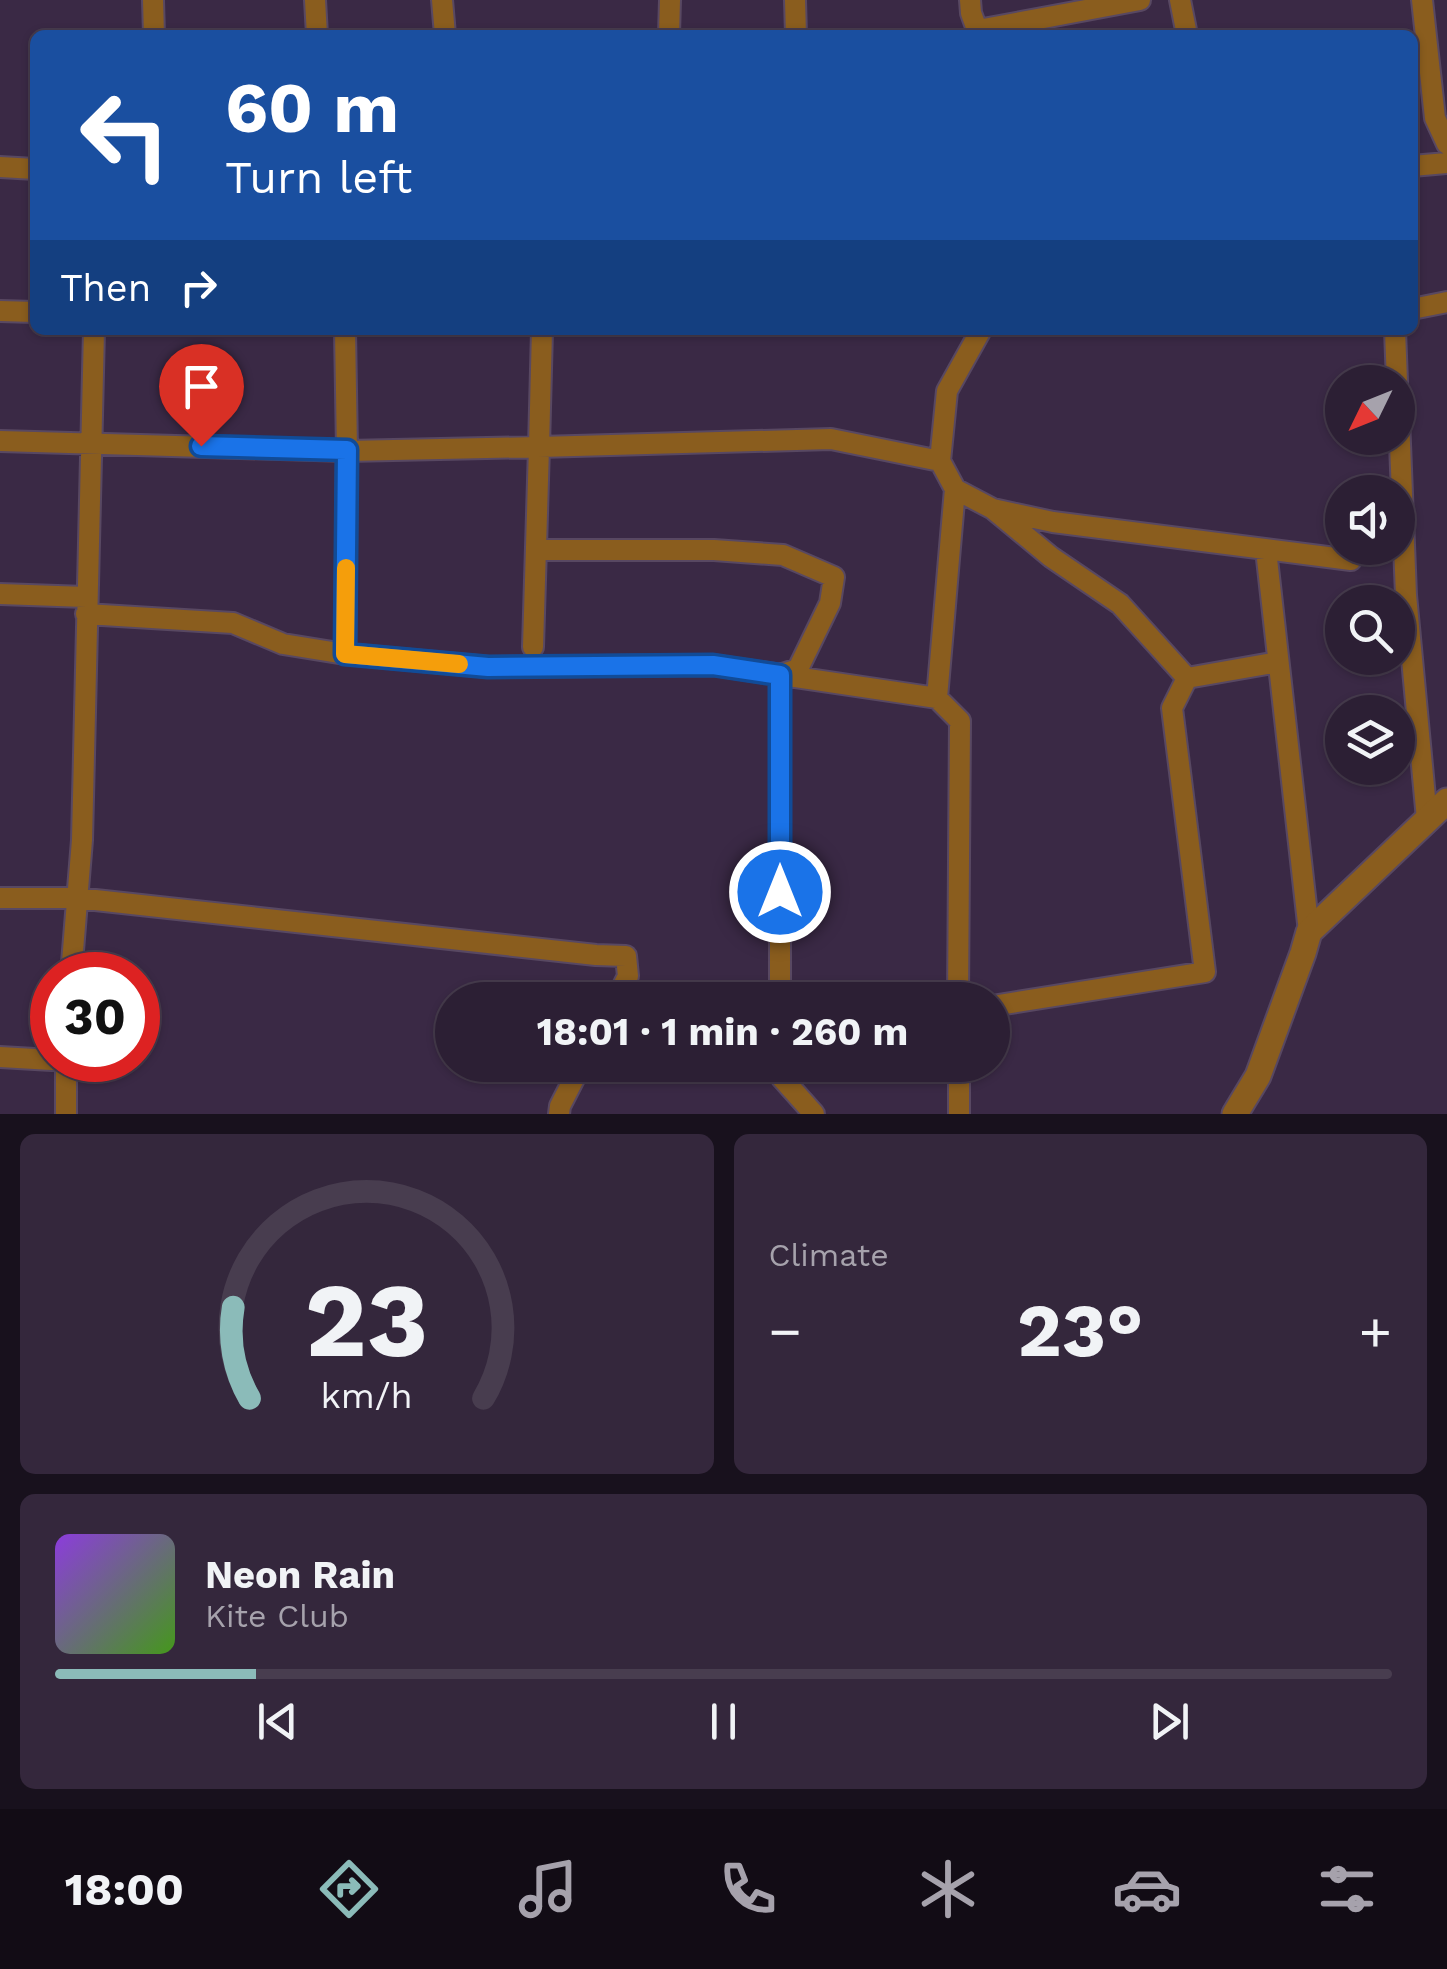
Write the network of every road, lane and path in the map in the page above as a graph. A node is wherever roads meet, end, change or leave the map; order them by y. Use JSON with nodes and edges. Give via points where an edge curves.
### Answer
{"nodes":[{"id":1,"x":152,"y":0,"type":"edge"},
{"id":2,"x":315,"y":0,"type":"edge"},
{"id":3,"x":442,"y":0,"type":"edge"},
{"id":4,"x":670,"y":0,"type":"edge"},
{"id":5,"x":795,"y":0,"type":"edge"},
{"id":6,"x":970,"y":0,"type":"edge"},
{"id":7,"x":1140,"y":0,"type":"edge"},
{"id":8,"x":1180,"y":0,"type":"edge"},
{"id":9,"x":1422,"y":0,"type":"edge"},
{"id":10,"x":154,"y":30,"type":"edge"},
{"id":11,"x":317,"y":30,"type":"edge"},
{"id":12,"x":445,"y":30,"type":"edge"},
{"id":13,"x":669,"y":30,"type":"edge"},
{"id":14,"x":796,"y":30,"type":"edge"},
{"id":15,"x":977,"y":30,"type":"edge"},
{"id":16,"x":993,"y":30,"type":"edge"},
{"id":17,"x":1185,"y":30,"type":"edge"},
{"id":18,"x":1447,"y":144,"type":"edge"},
{"id":19,"x":1447,"y":162,"type":"edge"},
{"id":20,"x":1418,"y":165,"type":"edge"},
{"id":21,"x":0,"y":167,"type":"edge"},
{"id":22,"x":30,"y":168,"type":"edge"},
{"id":23,"x":1447,"y":302,"type":"edge"},
{"id":24,"x":1418,"y":308,"type":"edge"},
{"id":25,"x":0,"y":310,"type":"edge"},
{"id":26,"x":30,"y":312,"type":"edge"},
{"id":27,"x":94,"y":335,"type":"edge"},
{"id":28,"x":346,"y":335,"type":"edge"},
{"id":29,"x":542,"y":335,"type":"edge"},
{"id":30,"x":978,"y":335,"type":"edge"},
{"id":31,"x":1395,"y":335,"type":"edge"},
{"id":32,"x":1396,"y":365,"type":"edge"},
{"id":33,"x":0,"y":441,"type":"edge"},
{"id":34,"x":91,"y":442,"type":"junction"},
{"id":35,"x":539,"y":447,"type":"junction"},
{"id":36,"x":347,"y":450,"type":"junction"},
{"id":37,"x":1400,"y":455,"type":"edge"},
{"id":38,"x":940,"y":461,"type":"junction"},
{"id":39,"x":955,"y":489,"type":"junction"},
{"id":40,"x":993,"y":509,"type":"junction"},
{"id":41,"x":537,"y":550,"type":"junction"},
{"id":42,"x":1266,"y":550,"type":"junction"},
{"id":43,"x":1325,"y":557,"type":"edge"},
{"id":44,"x":0,"y":594,"type":"edge"},
{"id":45,"x":86,"y":605,"type":"junction"},
{"id":46,"x":534,"y":647,"type":"dead end"},
{"id":47,"x":345,"y":654,"type":"junction"},
{"id":48,"x":1278,"y":662,"type":"junction"},
{"id":49,"x":780,"y":675,"type":"junction"},
{"id":50,"x":1187,"y":678,"type":"junction"},
{"id":51,"x":936,"y":698,"type":"junction"},
{"id":52,"x":1447,"y":801,"type":"edge"},
{"id":53,"x":1427,"y":819,"type":"junction"},
{"id":54,"x":0,"y":898,"type":"edge"},
{"id":55,"x":77,"y":898,"type":"junction"},
{"id":56,"x":1309,"y":932,"type":"junction"},
{"id":57,"x":72,"y":952,"type":"edge"},
{"id":58,"x":625,"y":982,"type":"edge"},
{"id":59,"x":780,"y":982,"type":"edge"},
{"id":60,"x":958,"y":982,"type":"edge"},
{"id":61,"x":1010,"y":1003,"type":"edge"},
{"id":62,"x":0,"y":1057,"type":"edge"},
{"id":63,"x":30,"y":1059,"type":"edge"},
{"id":64,"x":66,"y":1082,"type":"edge"},
{"id":65,"x":573,"y":1082,"type":"edge"},
{"id":66,"x":784,"y":1082,"type":"edge"},
{"id":67,"x":959,"y":1082,"type":"edge"},
{"id":68,"x":66,"y":1114,"type":"edge"},
{"id":69,"x":558,"y":1114,"type":"edge"},
{"id":70,"x":814,"y":1114,"type":"edge"},
{"id":71,"x":959,"y":1114,"type":"edge"},
{"id":72,"x":1235,"y":1114,"type":"edge"}],
"edges":[{"from":1,"to":10,"type":"street"},
{"from":2,"to":11,"type":"street"},
{"from":3,"to":12,"type":"street"},
{"from":4,"to":13,"type":"street"},
{"from":5,"to":14,"type":"street"},
{"from":6,"to":15,"type":"street"},
{"from":7,"to":16,"type":"street"},
{"from":8,"to":17,"type":"street"},
{"from":9,"to":18,"type":"street","via":[[1435,118]]},
{"from":19,"to":20,"type":"street"},
{"from":21,"to":22,"type":"street"},
{"from":23,"to":24,"type":"street"},
{"from":25,"to":26,"type":"street"},
{"from":27,"to":34,"type":"street"},
{"from":28,"to":36,"type":"street"},
{"from":29,"to":35,"type":"street"},
{"from":30,"to":38,"type":"street","via":[[948,391]]},
{"from":31,"to":32,"type":"street"},
{"from":33,"to":34,"type":"street"},
{"from":34,"to":36,"type":"street"},
{"from":34,"to":45,"type":"street"},
{"from":35,"to":36,"type":"street"},
{"from":35,"to":38,"type":"street","via":[[831,439]]},
{"from":35,"to":41,"type":"street"},
{"from":36,"to":47,"type":"street"},
{"from":37,"to":53,"type":"street"},
{"from":38,"to":39,"type":"street"},
{"from":39,"to":40,"type":"street"},
{"from":39,"to":51,"type":"street"},
{"from":40,"to":42,"type":"street"},
{"from":40,"to":50,"type":"street","via":[[1120,604]]},
{"from":41,"to":46,"type":"street"},
{"from":41,"to":49,"type":"street","via":[[783,555],[834,578],[830,602],[798,668]]},
{"from":42,"to":43,"type":"street"},
{"from":42,"to":48,"type":"street"},
{"from":44,"to":45,"type":"street"},
{"from":45,"to":47,"type":"street","via":[[234,623],[283,644]]},
{"from":45,"to":55,"type":"street"},
{"from":47,"to":49,"type":"street","via":[[488,667],[713,665]]},
{"from":48,"to":50,"type":"street"},
{"from":48,"to":56,"type":"street"},
{"from":49,"to":51,"type":"street"},
{"from":49,"to":59,"type":"street"},
{"from":50,"to":61,"type":"street","via":[[1172,708],[1205,972]]},
{"from":51,"to":60,"type":"street","via":[[960,721]]},
{"from":52,"to":53,"type":"street"},
{"from":53,"to":56,"type":"street"},
{"from":54,"to":55,"type":"street"},
{"from":55,"to":57,"type":"street"},
{"from":55,"to":58,"type":"street","via":[[626,956]]},
{"from":56,"to":72,"type":"street","via":[[1258,1076]]},
{"from":62,"to":63,"type":"street"},
{"from":64,"to":68,"type":"street"},
{"from":65,"to":69,"type":"street"},
{"from":66,"to":70,"type":"street"},
{"from":67,"to":71,"type":"street"}]}
